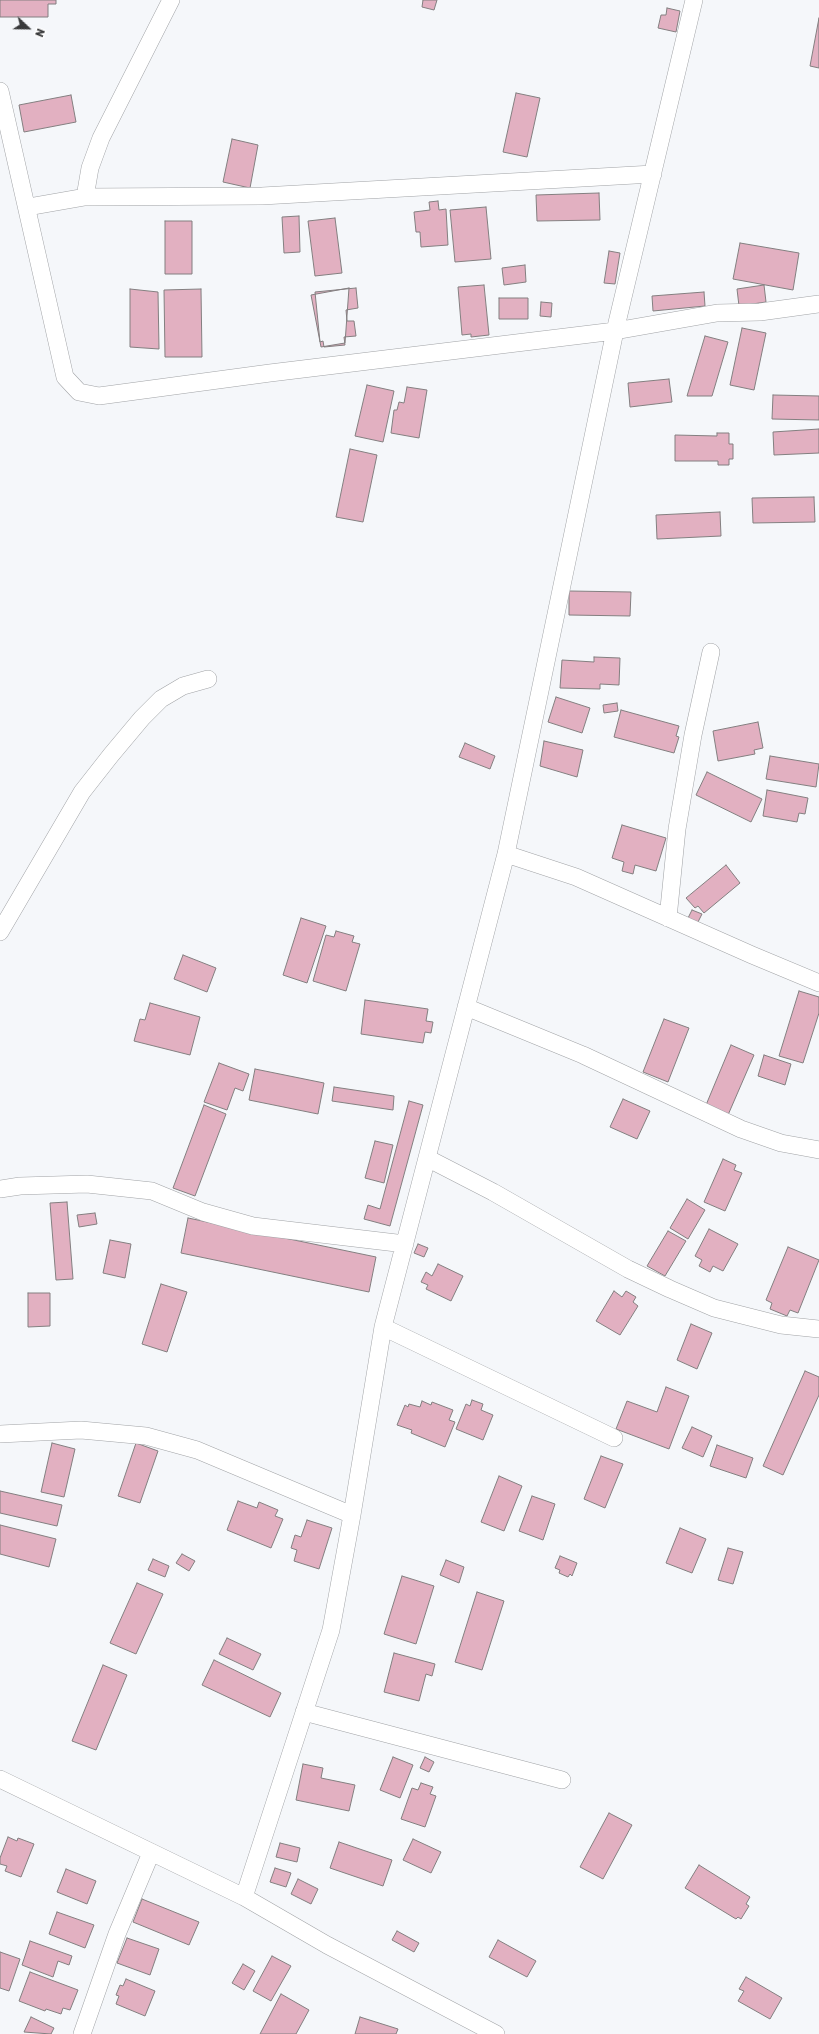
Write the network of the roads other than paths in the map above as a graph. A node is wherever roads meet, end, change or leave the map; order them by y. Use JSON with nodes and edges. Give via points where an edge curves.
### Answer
{"nodes":[{"id":1,"x":171,"y":0,"type":"edge"},
{"id":2,"x":694,"y":0,"type":"edge"},
{"id":3,"x":0,"y":91,"type":"edge"},
{"id":4,"x":653,"y":174,"type":"junction"},
{"id":5,"x":85,"y":197,"type":"junction"},
{"id":6,"x":28,"y":207,"type":"junction"},
{"id":7,"x":819,"y":304,"type":"edge"},
{"id":8,"x":615,"y":331,"type":"junction"},
{"id":9,"x":711,"y":652,"type":"dead end"},
{"id":10,"x":208,"y":679,"type":"dead end"},
{"id":11,"x":506,"y":854,"type":"junction"},
{"id":12,"x":668,"y":918,"type":"junction"},
{"id":13,"x":0,"y":932,"type":"edge"},
{"id":14,"x":819,"y":983,"type":"edge"},
{"id":15,"x":466,"y":1007,"type":"junction"},
{"id":16,"x":819,"y":1150,"type":"edge"},
{"id":17,"x":427,"y":1158,"type":"junction"},
{"id":18,"x":0,"y":1189,"type":"edge"},
{"id":19,"x":405,"y":1244,"type":"junction"},
{"id":20,"x":383,"y":1327,"type":"junction"},
{"id":21,"x":819,"y":1329,"type":"edge"},
{"id":22,"x":0,"y":1434,"type":"edge"},
{"id":23,"x":614,"y":1438,"type":"dead end"},
{"id":24,"x":352,"y":1515,"type":"junction"},
{"id":25,"x":304,"y":1712,"type":"junction"},
{"id":26,"x":0,"y":1778,"type":"edge"},
{"id":27,"x":562,"y":1780,"type":"dead end"},
{"id":28,"x":151,"y":1853,"type":"junction"},
{"id":29,"x":244,"y":1897,"type":"junction"},
{"id":30,"x":82,"y":2034,"type":"edge"},
{"id":31,"x":496,"y":2034,"type":"edge"}],
"edges":[{"from":1,"to":5,"type":"street","via":[[101,138],[90,168]]},
{"from":2,"to":4,"type":"street"},
{"from":3,"to":6,"type":"street"},
{"from":4,"to":5,"type":"street","via":[[262,196]]},
{"from":4,"to":8,"type":"street"},
{"from":5,"to":6,"type":"street"},
{"from":6,"to":8,"type":"street","via":[[65,377],[79,392],[99,396]]},
{"from":7,"to":8,"type":"street","via":[[760,312],[717,313]]},
{"from":8,"to":11,"type":"street"},
{"from":9,"to":12,"type":"street","via":[[693,735],[677,829]]},
{"from":10,"to":13,"type":"street","via":[[182,686],[160,699],[111,755],[82,792]]},
{"from":11,"to":12,"type":"street","via":[[576,877]]},
{"from":11,"to":15,"type":"street"},
{"from":12,"to":14,"type":"street"},
{"from":15,"to":16,"type":"street","via":[[583,1055],[741,1130]]},
{"from":15,"to":17,"type":"street"},
{"from":17,"to":19,"type":"street"},
{"from":17,"to":21,"type":"street","via":[[493,1192],[628,1269],[677,1292],[722,1310],[781,1325]]},
{"from":18,"to":19,"type":"street","via":[[87,1184],[152,1191],[204,1212],[253,1226]]},
{"from":19,"to":20,"type":"street"},
{"from":20,"to":23,"type":"street"},
{"from":20,"to":24,"type":"street"},
{"from":22,"to":24,"type":"street","via":[[81,1430],[146,1436],[197,1450]]},
{"from":24,"to":25,"type":"street","via":[[331,1630]]},
{"from":25,"to":27,"type":"street"},
{"from":25,"to":29,"type":"street"},
{"from":26,"to":28,"type":"street"},
{"from":28,"to":29,"type":"street"},
{"from":28,"to":30,"type":"street","via":[[117,1934]]},
{"from":29,"to":31,"type":"street","via":[[327,1945]]}]}
